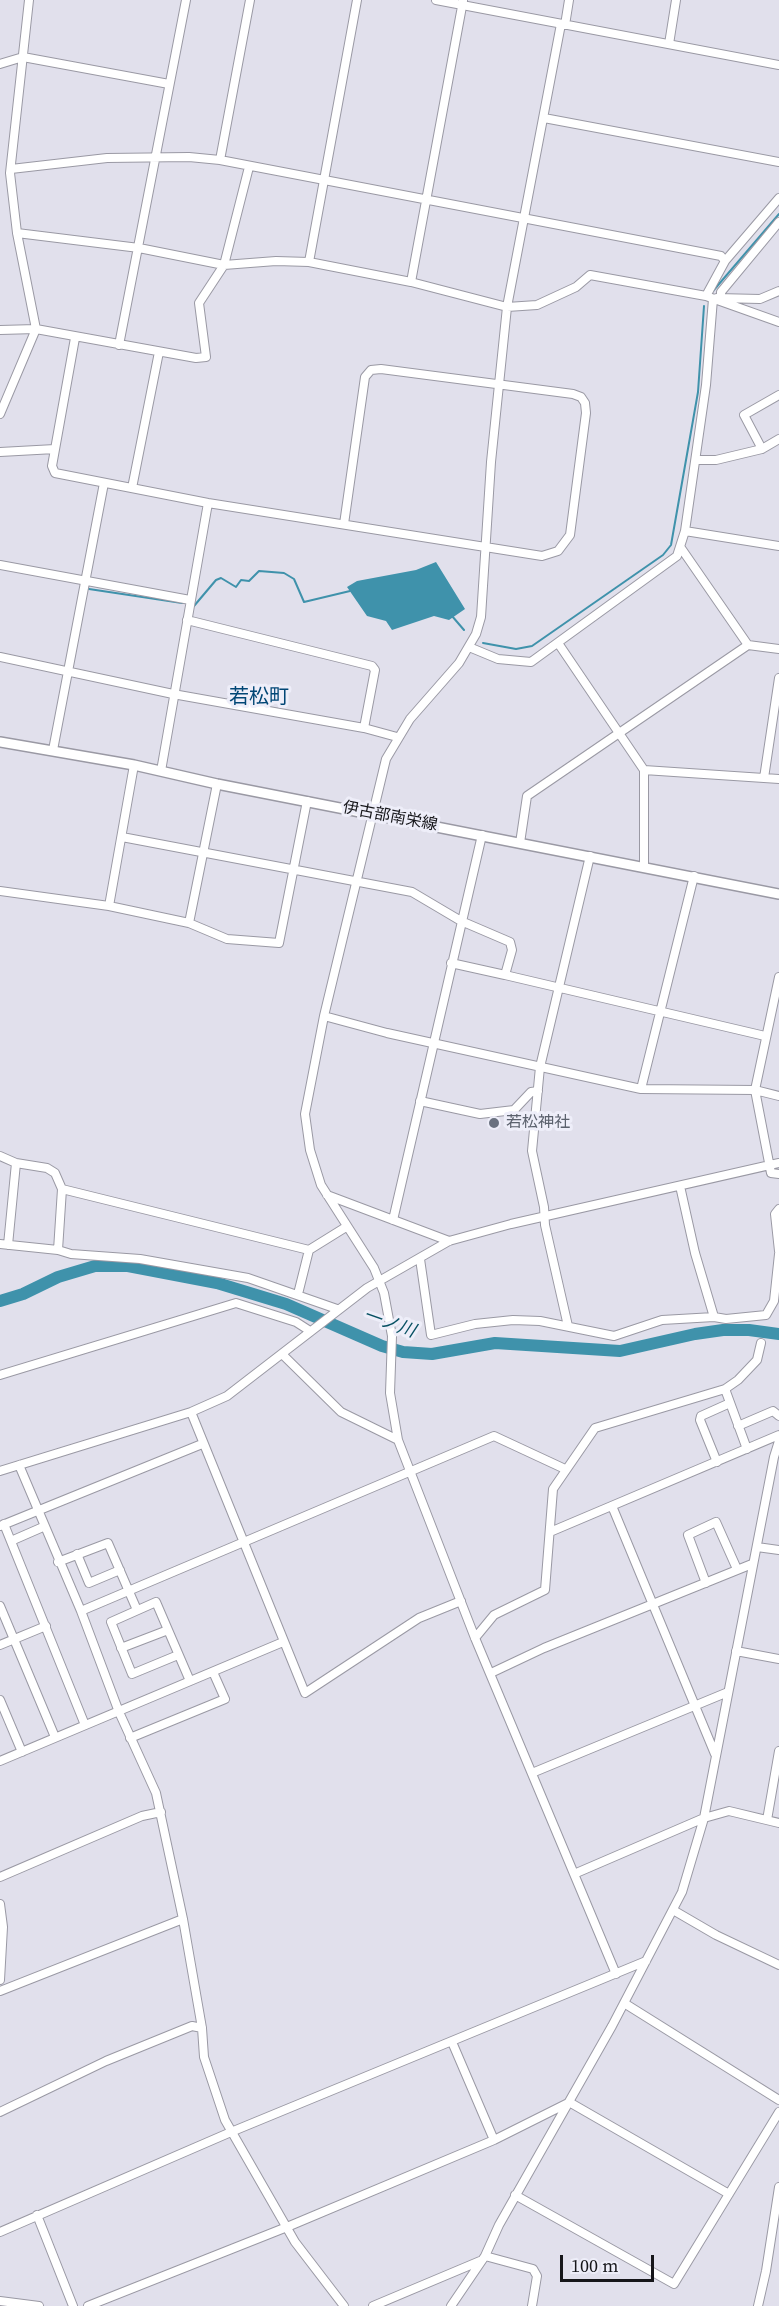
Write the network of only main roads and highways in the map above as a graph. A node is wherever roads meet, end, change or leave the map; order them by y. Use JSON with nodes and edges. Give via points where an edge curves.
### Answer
{"nodes":[{"id":1,"x":1,"y":743,"type":"edge"},
{"id":2,"x":779,"y":894,"type":"edge"}],
"edges":[{"from":1,"to":2,"type":"main road","name":"伊古部南栄線","via":[[134,765]]}]}
